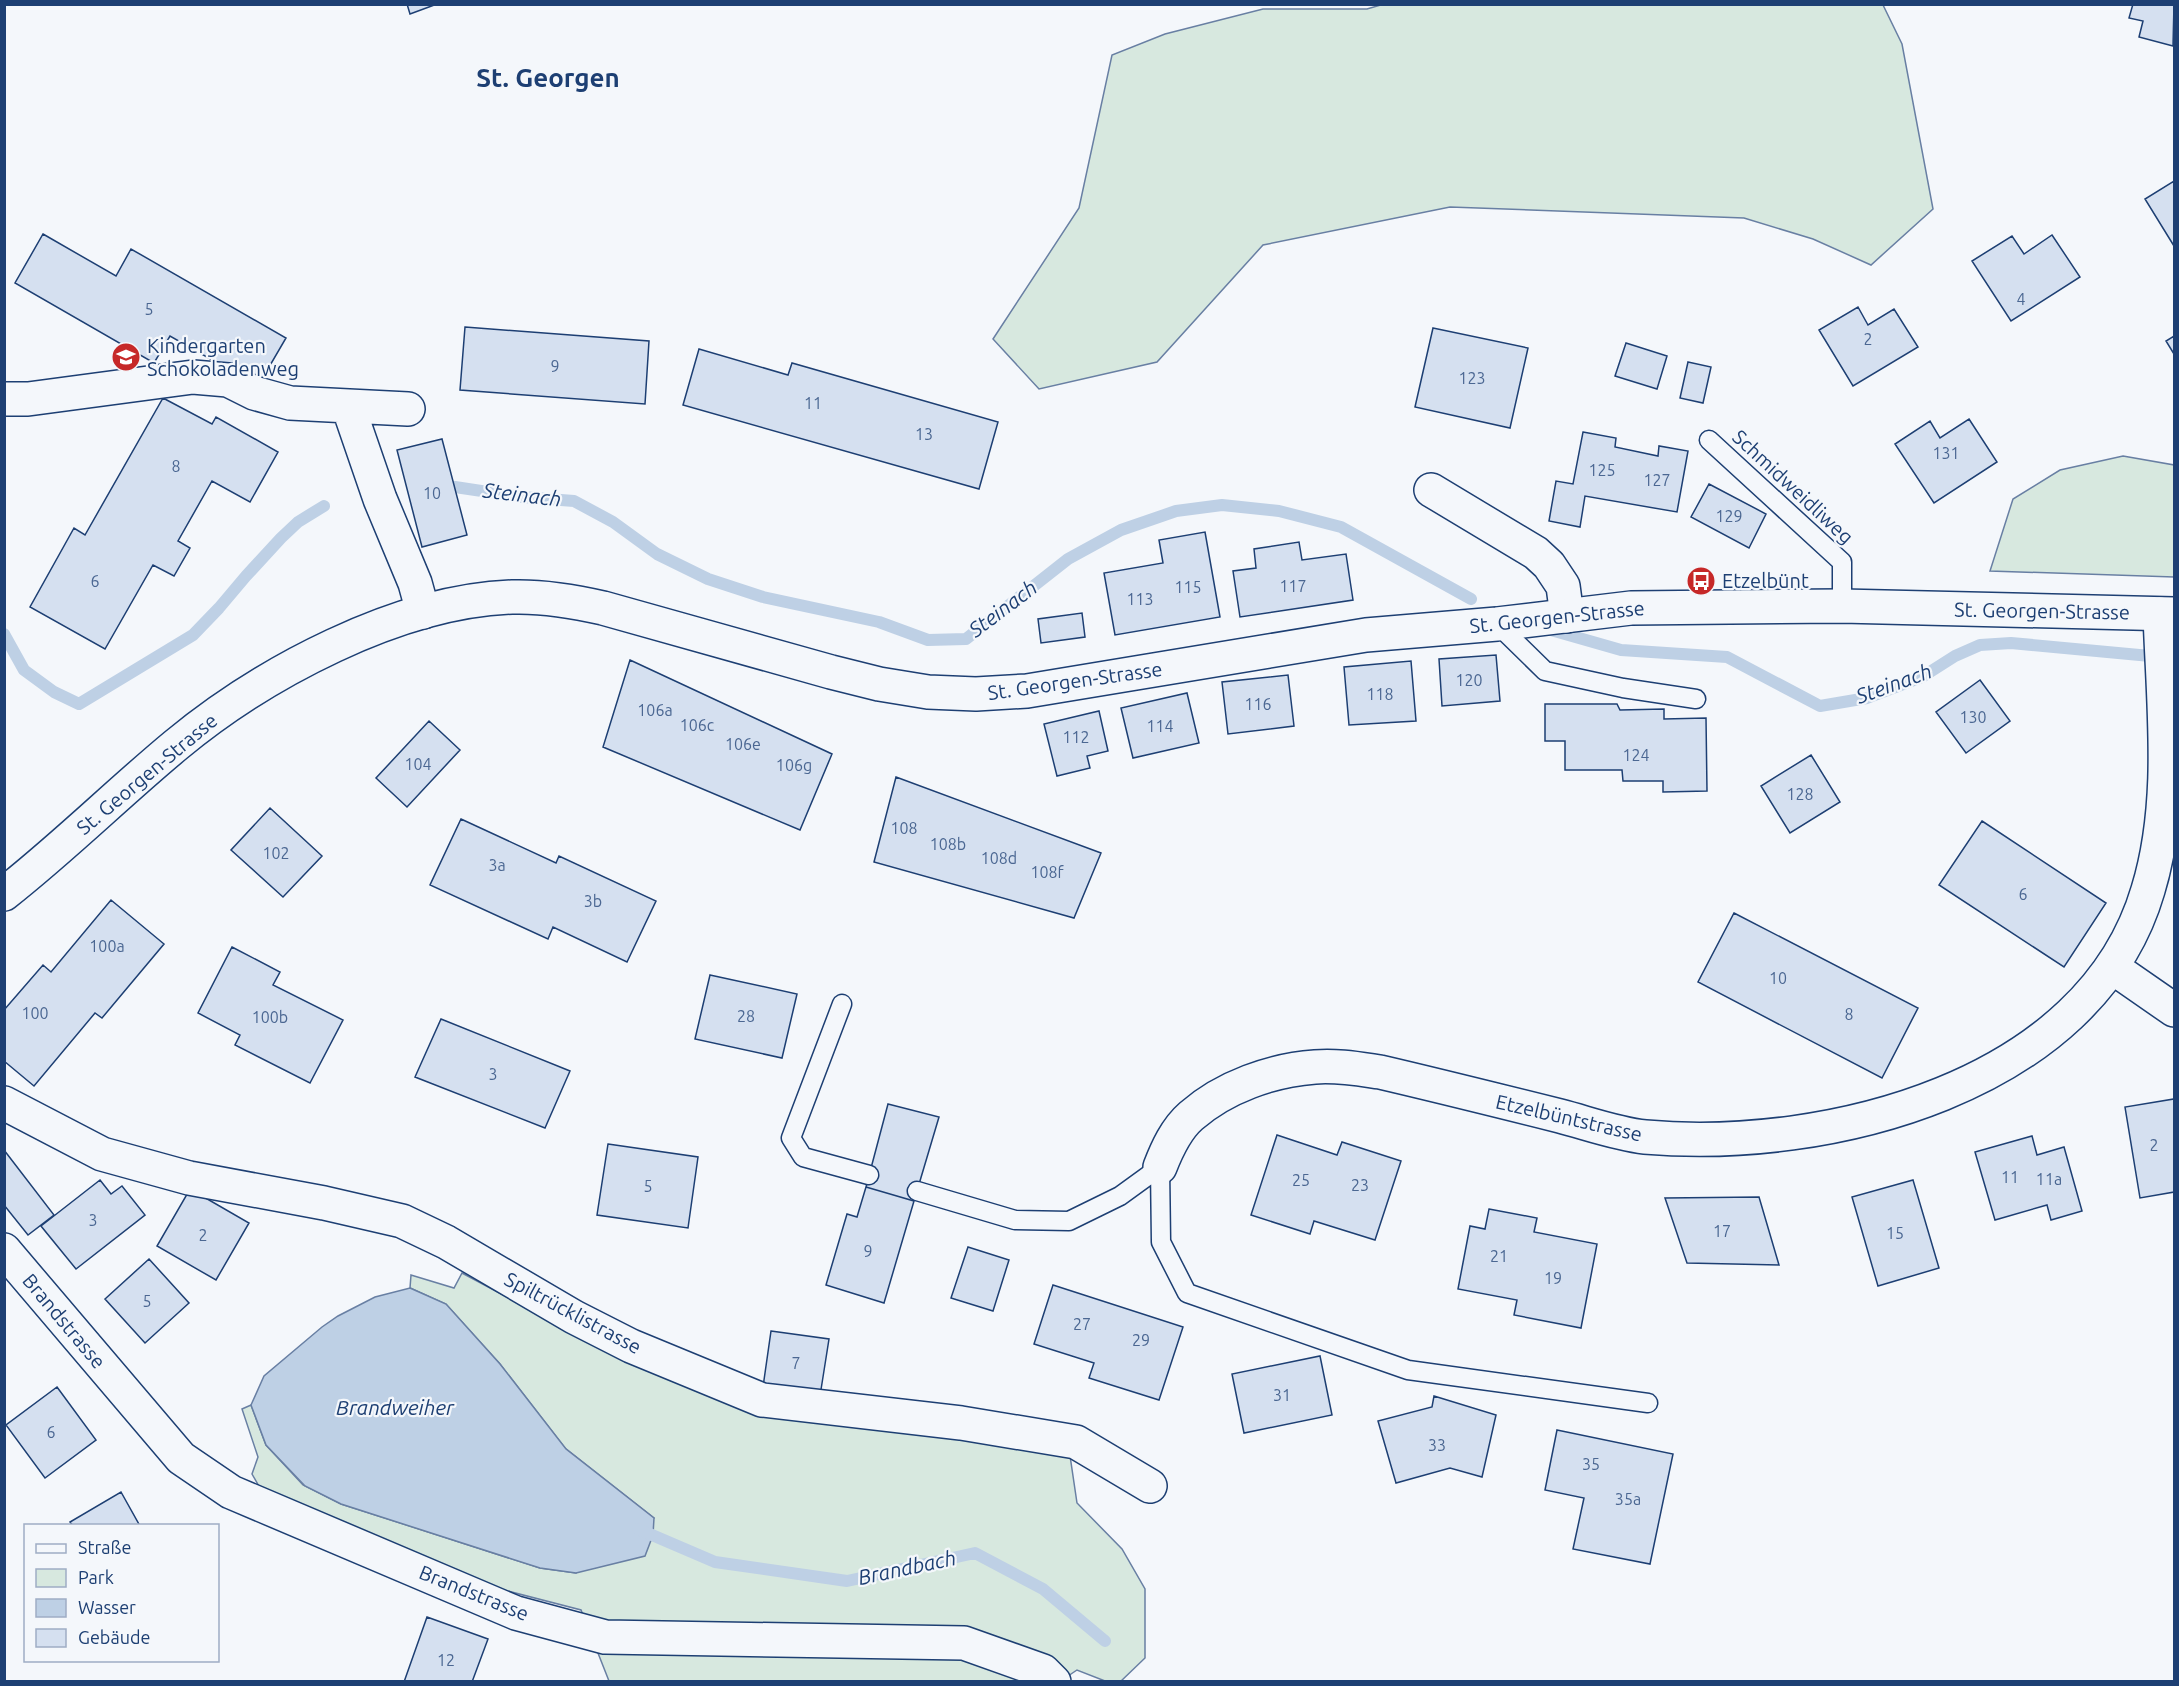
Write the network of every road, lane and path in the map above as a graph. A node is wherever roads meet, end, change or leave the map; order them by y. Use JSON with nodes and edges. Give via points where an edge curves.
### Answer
{"nodes":[{"id":1,"x":4,"y":399,"type":"edge"},
{"id":2,"x":348,"y":406,"type":"junction"},
{"id":3,"x":408,"y":409,"type":"dead end"},
{"id":4,"x":1709,"y":440,"type":"dead end"},
{"id":5,"x":1431,"y":490,"type":"dead end"},
{"id":6,"x":1842,"y":606,"type":"junction"},
{"id":7,"x":423,"y":612,"type":"junction"},
{"id":8,"x":1564,"y":616,"type":"junction"},
{"id":9,"x":1497,"y":624,"type":"junction"},
{"id":10,"x":2165,"y":624,"type":"edge"},
{"id":11,"x":1696,"y":699,"type":"dead end"},
{"id":12,"x":4,"y":894,"type":"edge"},
{"id":13,"x":2112,"y":967,"type":"junction"},
{"id":14,"x":842,"y":1004,"type":"dead end"},
{"id":15,"x":2175,"y":1010,"type":"edge"},
{"id":16,"x":4,"y":1103,"type":"edge"},
{"id":17,"x":1160,"y":1167,"type":"junction"},
{"id":18,"x":869,"y":1175,"type":"dead end"},
{"id":19,"x":918,"y":1191,"type":"dead end"},
{"id":20,"x":4,"y":1250,"type":"edge"},
{"id":21,"x":1648,"y":1403,"type":"dead end"},
{"id":22,"x":1150,"y":1486,"type":"dead end"},
{"id":23,"x":1054,"y":1682,"type":"edge"}],
"edges":[{"from":1,"to":2,"type":"street","via":[[193,376],[228,380],[262,396],[290,403]]},
{"from":2,"to":3,"type":"street"},
{"from":2,"to":7,"type":"street"},
{"from":4,"to":6,"type":"lane","name":"Schmidweidliweg","via":[[1842,561]]},
{"from":5,"to":8,"type":"street","via":[[1536,553],[1549,565],[1563,586]]},
{"from":6,"to":8,"type":"street","name":"St. Georgen-Strasse","via":[[1660,607]]},
{"from":6,"to":10,"type":"street","name":"St. Georgen-Strasse"},
{"from":7,"to":9,"type":"street","name":"St. Georgen-Strasse","via":[[452,603],[513,597],[573,602],[879,684],[976,694],[1037,690],[1366,635]]},
{"from":7,"to":12,"type":"street","name":"St. Georgen-Strasse","via":[[318,654],[222,711]]},
{"from":8,"to":9,"type":"street","name":"St. Georgen-Strasse"},
{"from":9,"to":11,"type":"lane","via":[[1545,671]]},
{"from":10,"to":13,"type":"street","name":"Etzelbüntstrasse","via":[[2165,769],[2158,854],[2148,893]]},
{"from":13,"to":15,"type":"street"},
{"from":13,"to":17,"type":"street","name":"Etzelbüntstrasse","via":[[2058,1027],[2000,1066],[1925,1100],[1814,1131],[1757,1138],[1641,1137],[1380,1072],[1315,1067],[1251,1082],[1224,1093],[1190,1116],[1169,1144]]},
{"from":14,"to":18,"type":"lane","via":[[791,1138],[804,1157]]},
{"from":16,"to":22,"type":"street","name":"Spiltrücklistrasse","via":[[102,1154],[189,1178],[402,1221],[631,1346],[762,1400],[961,1423],[1076,1442]]},
{"from":17,"to":19,"type":"lane","name":"Etzelbüntstrasse","via":[[1120,1196],[1069,1221],[1015,1220]]},
{"from":17,"to":21,"type":"lane","name":"Etzelbüntstrasse","via":[[1161,1242],[1187,1293],[1408,1370]]},
{"from":20,"to":23,"type":"street","name":"Brandstrasse","via":[[181,1458],[231,1492],[516,1613],[605,1637],[964,1643],[1043,1671]]}]}
